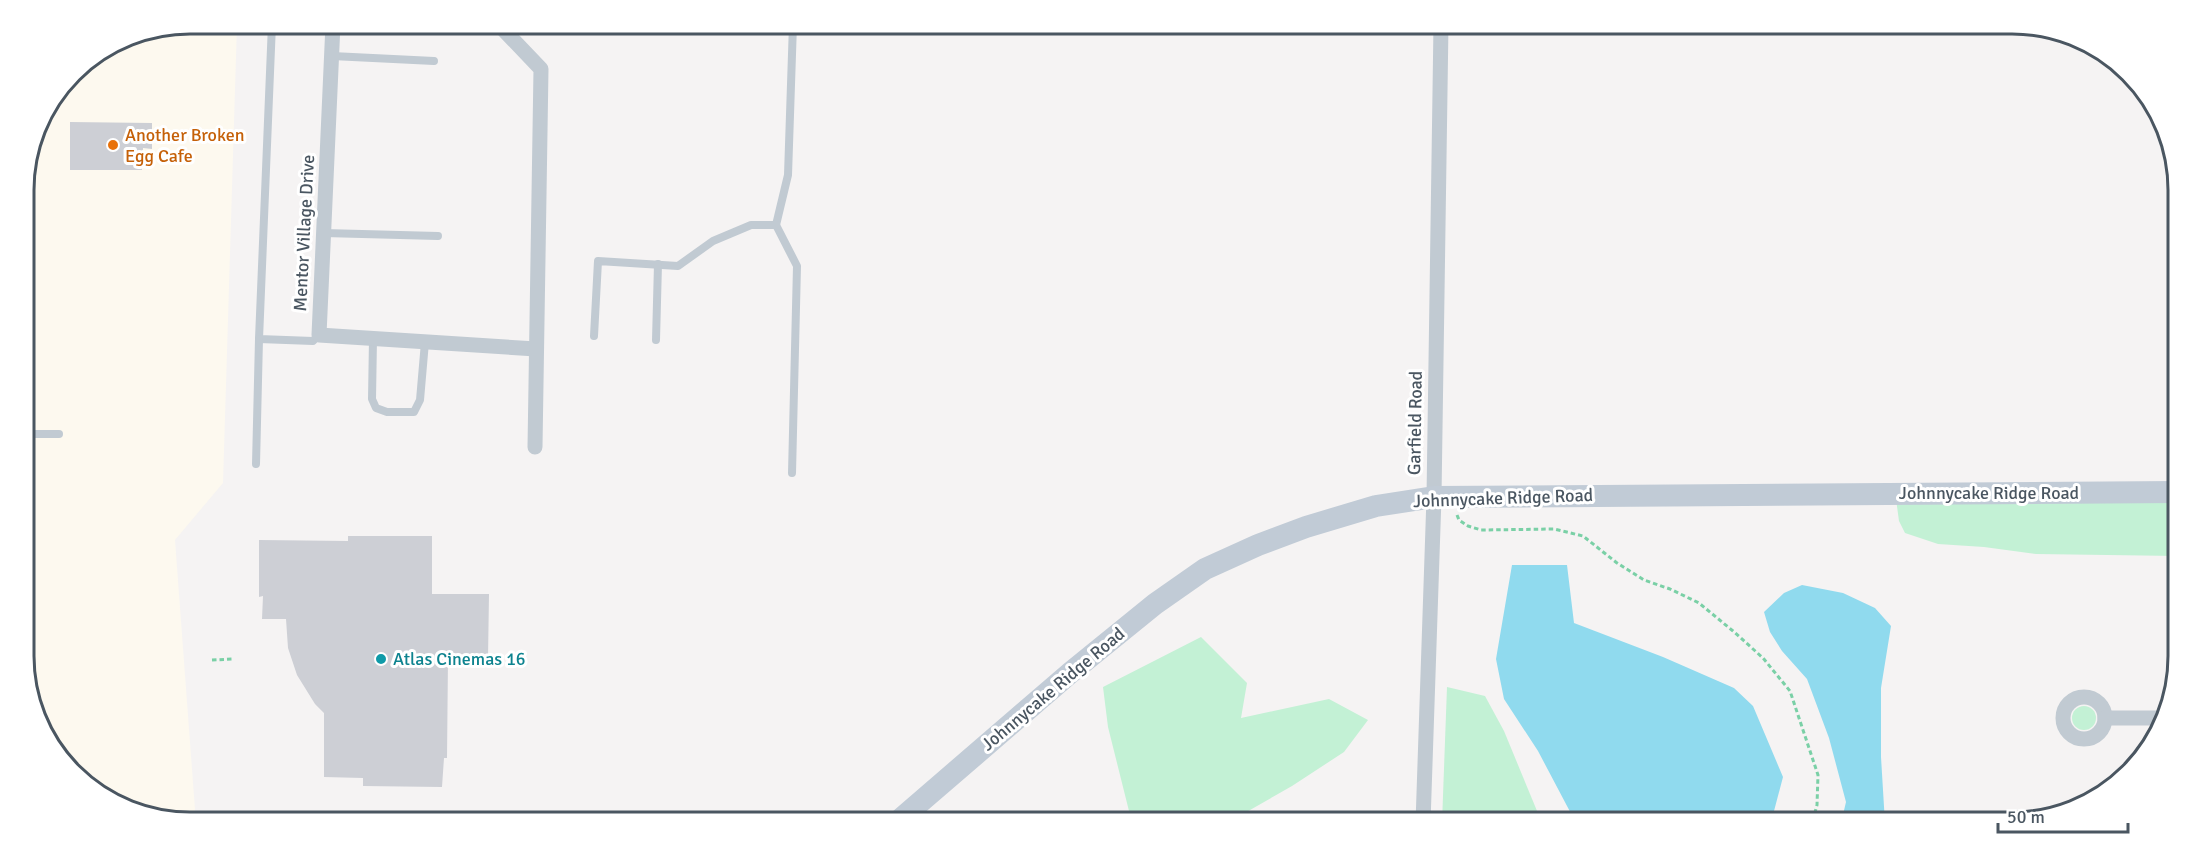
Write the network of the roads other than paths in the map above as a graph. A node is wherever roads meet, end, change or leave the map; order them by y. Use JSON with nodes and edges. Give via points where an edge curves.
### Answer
{"nodes":[{"id":1,"x":1441,"y":34,"type":"edge"},
{"id":2,"x":272,"y":35,"type":"edge"},
{"id":3,"x":333,"y":35,"type":"edge"},
{"id":4,"x":509,"y":35,"type":"edge"},
{"id":5,"x":794,"y":35,"type":"edge"},
{"id":6,"x":332,"y":56,"type":"junction"},
{"id":7,"x":434,"y":61,"type":"dead end"},
{"id":8,"x":776,"y":225,"type":"junction"},
{"id":9,"x":324,"y":233,"type":"junction"},
{"id":10,"x":438,"y":236,"type":"dead end"},
{"id":11,"x":658,"y":264,"type":"junction"},
{"id":12,"x":319,"y":335,"type":"junction"},
{"id":13,"x":594,"y":336,"type":"dead end"},
{"id":14,"x":259,"y":339,"type":"junction"},
{"id":15,"x":373,"y":339,"type":"junction"},
{"id":16,"x":656,"y":340,"type":"dead end"},
{"id":17,"x":425,"y":342,"type":"junction"},
{"id":18,"x":536,"y":349,"type":"junction"},
{"id":19,"x":34,"y":434,"type":"edge"},
{"id":20,"x":59,"y":434,"type":"dead end"},
{"id":21,"x":535,"y":447,"type":"dead end"},
{"id":22,"x":256,"y":464,"type":"dead end"},
{"id":23,"x":792,"y":473,"type":"dead end"},
{"id":24,"x":2168,"y":492,"type":"edge"},
{"id":25,"x":1434,"y":497,"type":"junction"},
{"id":26,"x":2104,"y":718,"type":"dead end"},
{"id":27,"x":2154,"y":718,"type":"edge"},
{"id":28,"x":909,"y":812,"type":"edge"},
{"id":29,"x":1423,"y":812,"type":"edge"}],
"edges":[{"from":1,"to":25,"type":"street","name":"Garfield Road"},
{"from":2,"to":14,"type":"lane"},
{"from":3,"to":6,"type":"street","name":"Mentor Village Drive"},
{"from":4,"to":18,"type":"street","via":[[542,69]]},
{"from":5,"to":8,"type":"lane","via":[[788,175]]},
{"from":6,"to":7,"type":"lane"},
{"from":6,"to":9,"type":"street","name":"Mentor Village Drive"},
{"from":8,"to":11,"type":"lane","via":[[751,225],[713,241],[678,266]]},
{"from":8,"to":23,"type":"lane","via":[[796,266]]},
{"from":9,"to":10,"type":"lane"},
{"from":9,"to":12,"type":"street","name":"Mentor Village Drive"},
{"from":11,"to":13,"type":"lane","via":[[598,261]]},
{"from":11,"to":16,"type":"lane"},
{"from":12,"to":14,"type":"lane","via":[[314,341]]},
{"from":12,"to":15,"type":"street","name":"Mentor Village Drive"},
{"from":14,"to":22,"type":"lane"},
{"from":15,"to":17,"type":"street","name":"Mentor Village Drive"},
{"from":15,"to":17,"type":"lane","via":[[372,399],[376,408],[387,412],[414,412],[420,400]]},
{"from":17,"to":18,"type":"street","name":"Mentor Village Drive"},
{"from":18,"to":21,"type":"street"},
{"from":19,"to":20,"type":"lane"},
{"from":24,"to":25,"type":"main road","name":"Johnnycake Ridge Road"},
{"from":25,"to":28,"type":"main road","name":"Johnnycake Ridge Road","via":[[1376,506],[1306,527],[1205,568],[1155,603]]},
{"from":25,"to":29,"type":"street","name":"Garfield Road"},
{"from":26,"to":27,"type":"street"}]}
